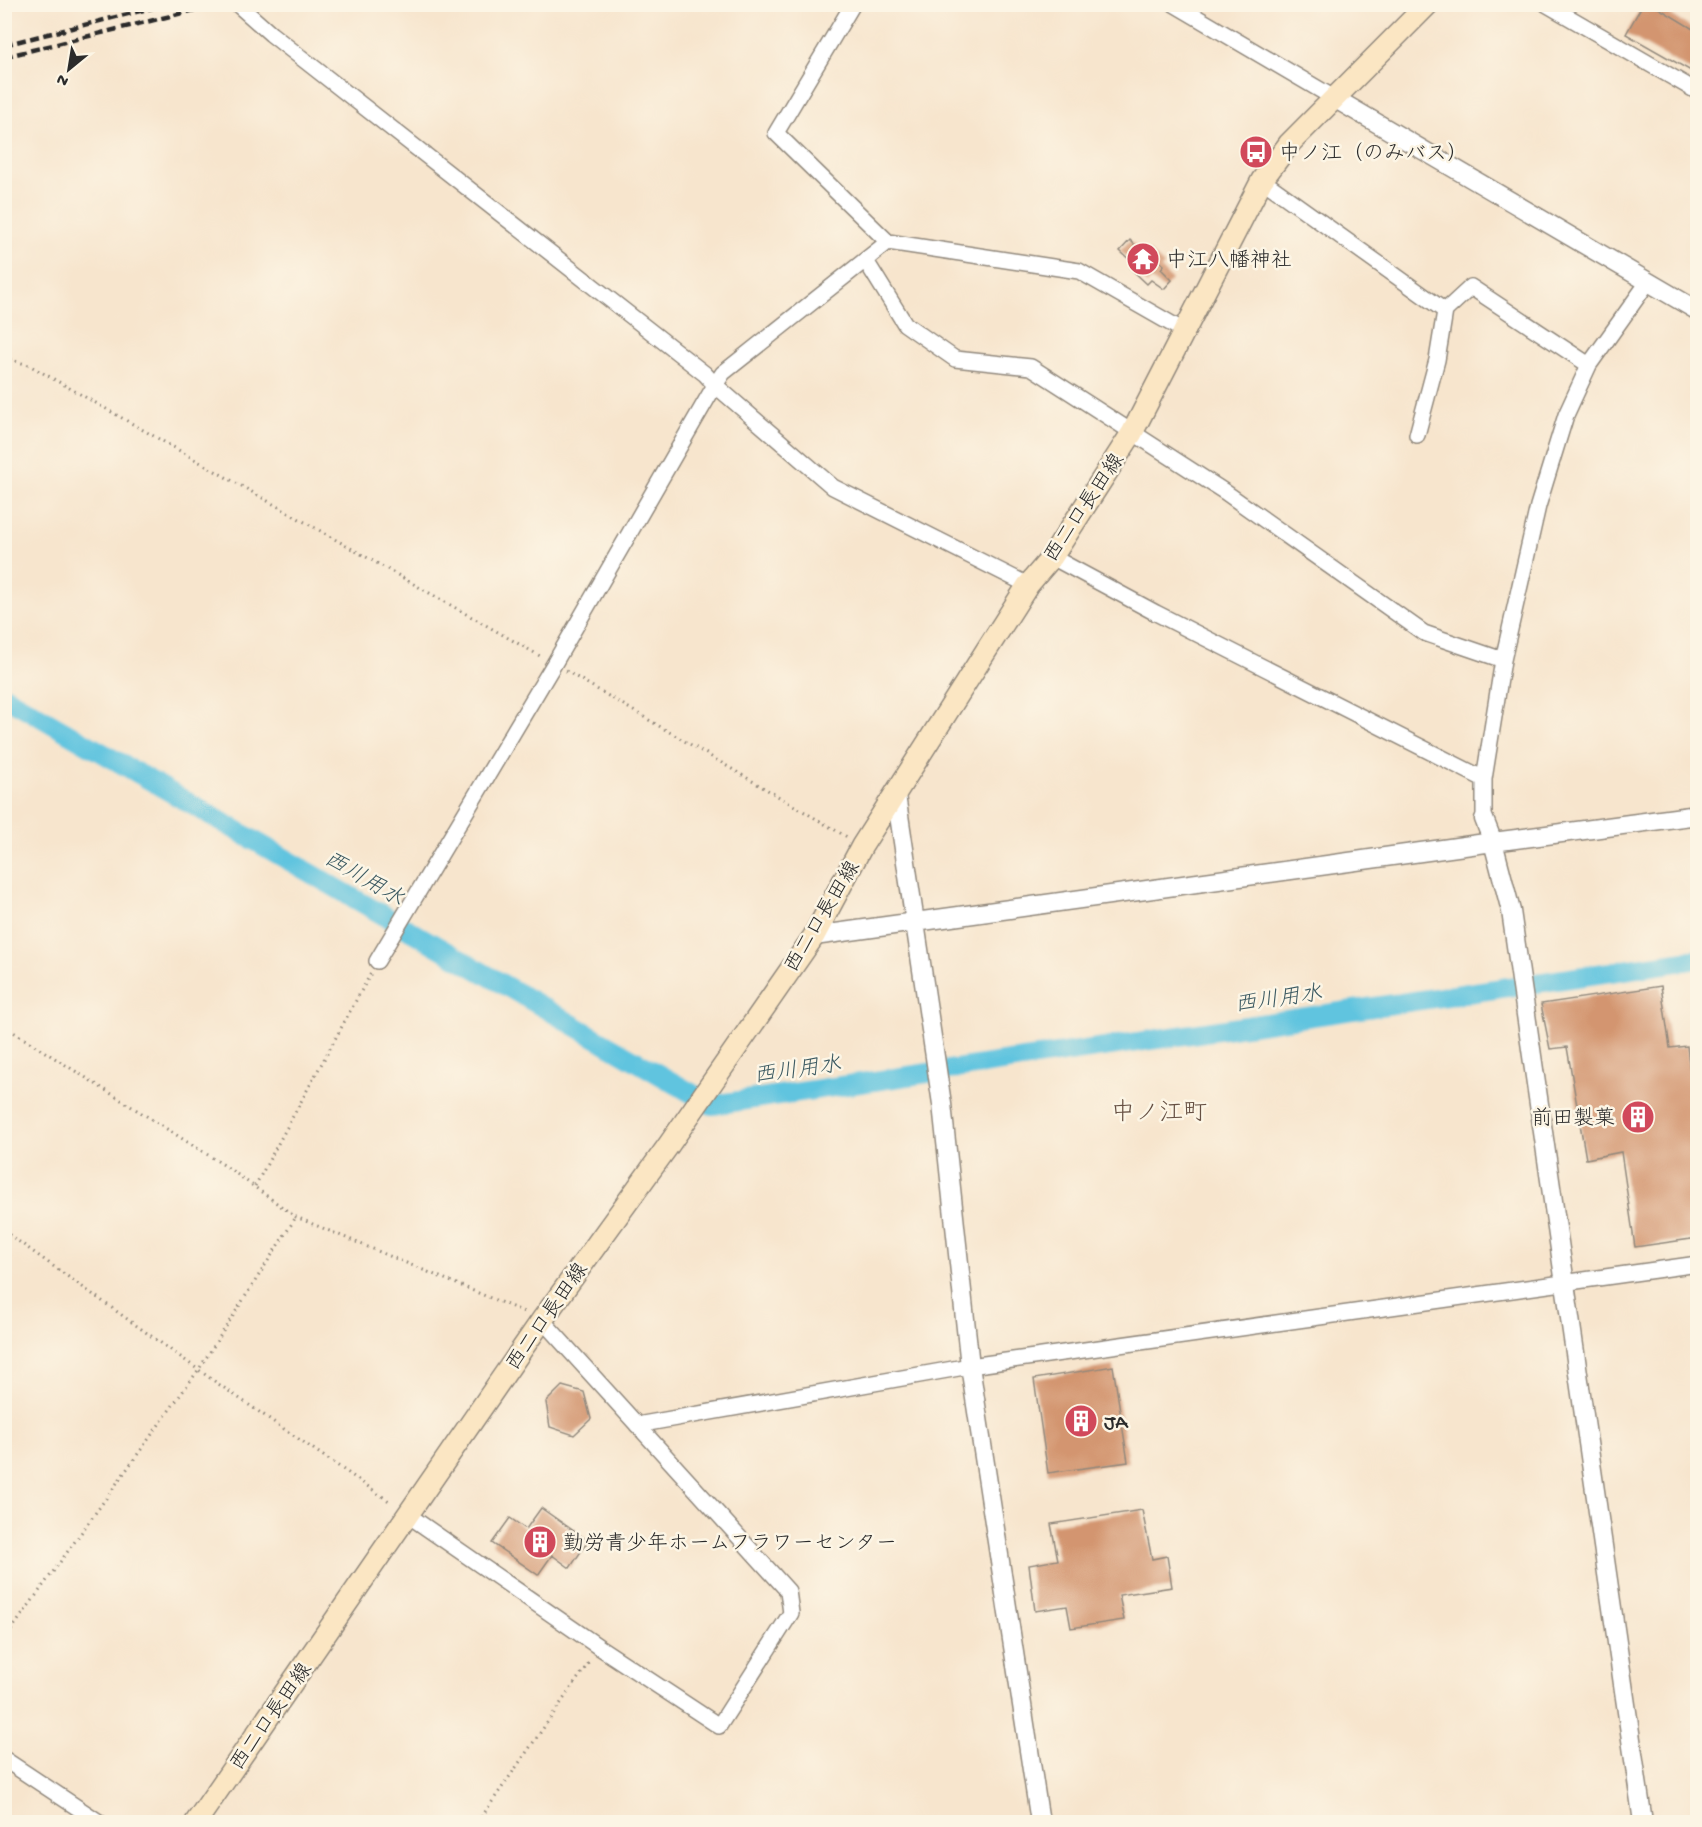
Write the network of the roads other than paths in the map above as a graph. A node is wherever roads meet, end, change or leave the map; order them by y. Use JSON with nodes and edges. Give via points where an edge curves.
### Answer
{"nodes":[{"id":1,"x":237,"y":4,"type":"edge"},
{"id":2,"x":853,"y":4,"type":"edge"},
{"id":3,"x":1174,"y":4,"type":"edge"},
{"id":4,"x":1428,"y":4,"type":"edge"},
{"id":5,"x":1546,"y":4,"type":"edge"},
{"id":6,"x":1698,"y":92,"type":"edge"},
{"id":7,"x":1334,"y":98,"type":"junction"},
{"id":8,"x":1262,"y":180,"type":"junction"},
{"id":9,"x":888,"y":242,"type":"junction"},
{"id":10,"x":866,"y":261,"type":"junction"},
{"id":11,"x":1648,"y":282,"type":"junction"},
{"id":12,"x":1445,"y":311,"type":"junction"},
{"id":13,"x":1698,"y":311,"type":"edge"},
{"id":14,"x":1184,"y":331,"type":"junction"},
{"id":15,"x":1589,"y":365,"type":"junction"},
{"id":16,"x":715,"y":385,"type":"junction"},
{"id":17,"x":1132,"y":433,"type":"junction"},
{"id":18,"x":1417,"y":435,"type":"dead end"},
{"id":19,"x":1052,"y":557,"type":"junction"},
{"id":20,"x":1028,"y":585,"type":"junction"},
{"id":21,"x":1503,"y":660,"type":"junction"},
{"id":22,"x":1484,"y":778,"type":"junction"},
{"id":23,"x":896,"y":795,"type":"junction"},
{"id":24,"x":1698,"y":815,"type":"edge"},
{"id":25,"x":1484,"y":819,"type":"joint"},
{"id":26,"x":1493,"y":842,"type":"junction"},
{"id":27,"x":915,"y":923,"type":"junction"},
{"id":28,"x":814,"y":936,"type":"junction"},
{"id":29,"x":377,"y":961,"type":"road end"},
{"id":30,"x":1698,"y":1264,"type":"edge"},
{"id":31,"x":1565,"y":1284,"type":"junction"},
{"id":32,"x":542,"y":1320,"type":"junction"},
{"id":33,"x":970,"y":1366,"type":"junction"},
{"id":34,"x":637,"y":1425,"type":"junction"},
{"id":35,"x":408,"y":1515,"type":"junction"},
{"id":36,"x":4,"y":1759,"type":"edge"},
{"id":37,"x":99,"y":1822,"type":"edge"},
{"id":38,"x":196,"y":1822,"type":"edge"},
{"id":39,"x":1040,"y":1822,"type":"edge"},
{"id":40,"x":1643,"y":1822,"type":"edge"}],
"edges":[{"from":1,"to":16,"type":"street"},
{"from":2,"to":9,"type":"street","via":[[776,133]]},
{"from":3,"to":7,"type":"street"},
{"from":4,"to":7,"type":"main road","name":"西二口長田線"},
{"from":5,"to":6,"type":"street"},
{"from":7,"to":8,"type":"main road","name":"西二口長田線","via":[[1289,144]]},
{"from":7,"to":11,"type":"street"},
{"from":8,"to":12,"type":"street"},
{"from":8,"to":14,"type":"main road","name":"西二口長田線"},
{"from":9,"to":10,"type":"street"},
{"from":9,"to":14,"type":"street","via":[[1079,271]]},
{"from":10,"to":16,"type":"street","via":[[723,373]]},
{"from":10,"to":17,"type":"street","via":[[905,324],[955,358],[1031,367]]},
{"from":11,"to":13,"type":"street"},
{"from":11,"to":15,"type":"street"},
{"from":12,"to":15,"type":"street","via":[[1472,288]]},
{"from":12,"to":18,"type":"street"},
{"from":14,"to":17,"type":"main road","name":"西二口長田線"},
{"from":15,"to":21,"type":"street","via":[[1566,415],[1538,506]]},
{"from":16,"to":20,"type":"street","via":[[833,486]]},
{"from":16,"to":29,"type":"street","via":[[555,664]]},
{"from":17,"to":19,"type":"main road","name":"西二口長田線"},
{"from":17,"to":21,"type":"street","via":[[1225,492],[1424,633]]},
{"from":19,"to":20,"type":"main road","name":"西二口長田線"},
{"from":19,"to":22,"type":"street"},
{"from":20,"to":23,"type":"main road","name":"西二口長田線"},
{"from":21,"to":22,"type":"street"},
{"from":22,"to":25,"type":"street"},
{"from":23,"to":27,"type":"street"},
{"from":23,"to":28,"type":"main road","name":"西二口長田線","via":[[862,846]]},
{"from":24,"to":26,"type":"street"},
{"from":25,"to":26,"type":"street"},
{"from":26,"to":27,"type":"street"},
{"from":26,"to":31,"type":"street","via":[[1510,911]]},
{"from":27,"to":28,"type":"street"},
{"from":27,"to":33,"type":"street","via":[[942,1104]]},
{"from":28,"to":32,"type":"main road","name":"西二口長田線"},
{"from":30,"to":31,"type":"street"},
{"from":31,"to":33,"type":"street"},
{"from":31,"to":40,"type":"street"},
{"from":32,"to":34,"type":"street"},
{"from":32,"to":35,"type":"main road","name":"西二口長田線"},
{"from":33,"to":34,"type":"street"},
{"from":33,"to":39,"type":"street"},
{"from":34,"to":35,"type":"street","via":[[788,1591],[791,1613],[719,1726]]},
{"from":35,"to":38,"type":"main road","name":"西二口長田線"},
{"from":36,"to":37,"type":"street"}]}
